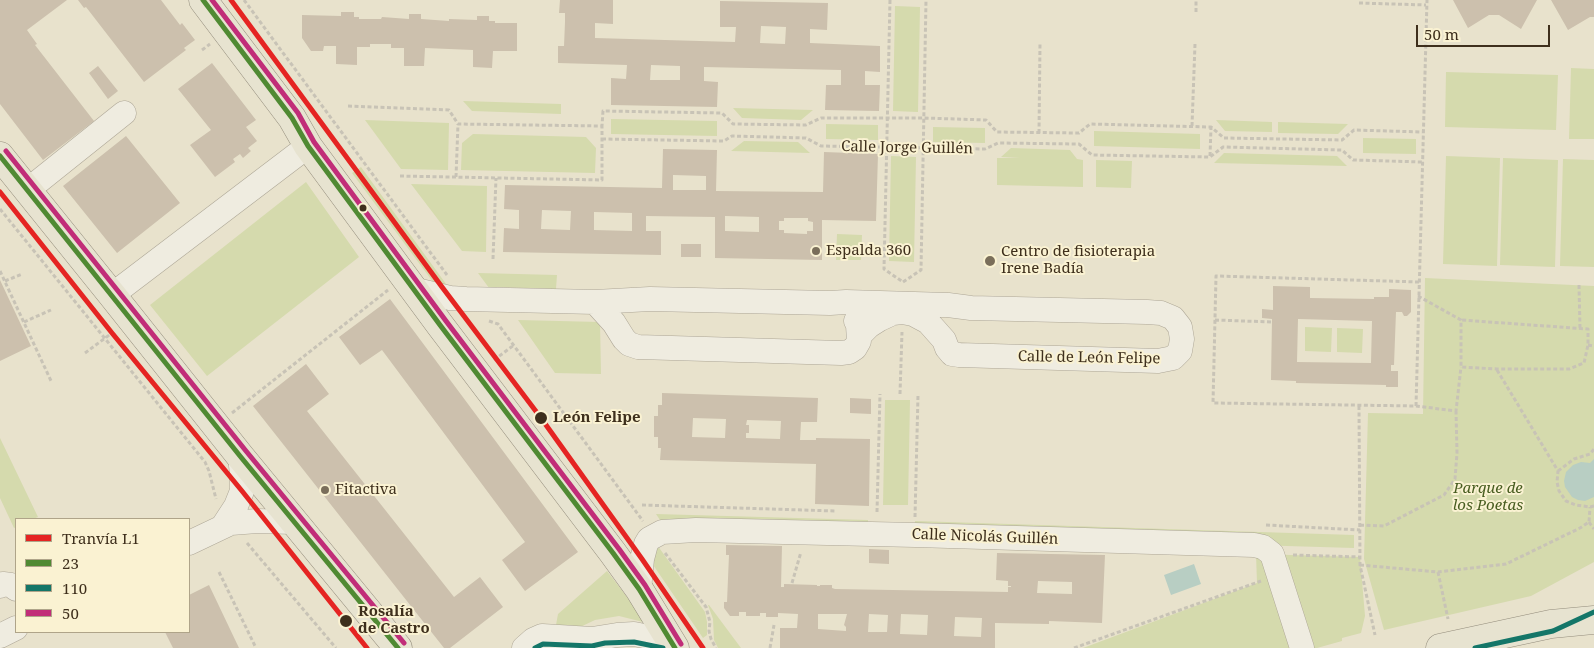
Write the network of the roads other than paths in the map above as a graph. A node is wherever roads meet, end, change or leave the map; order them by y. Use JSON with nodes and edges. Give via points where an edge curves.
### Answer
{"nodes":[{"id":1,"x":204,"y":0,"type":"edge"},
{"id":2,"x":124,"y":113,"type":"dead end"},
{"id":3,"x":308,"y":146,"type":"junction"},
{"id":4,"x":0,"y":156,"type":"edge"},
{"id":5,"x":39,"y":181,"type":"dead end"},
{"id":6,"x":404,"y":288,"type":"junction"},
{"id":7,"x":112,"y":295,"type":"junction"},
{"id":8,"x":650,"y":299,"type":"junction"},
{"id":9,"x":466,"y":300,"type":"junction"},
{"id":10,"x":595,"y":302,"type":"junction"},
{"id":11,"x":830,"y":303,"type":"junction"},
{"id":12,"x":971,"y":308,"type":"junction"},
{"id":13,"x":440,"y":325,"type":"junction"},
{"id":14,"x":621,"y":333,"type":"junction"},
{"id":15,"x":859,"y":336,"type":"junction"},
{"id":16,"x":944,"y":340,"type":"junction"},
{"id":17,"x":240,"y":456,"type":"junction"},
{"id":18,"x":294,"y":522,"type":"junction"},
{"id":19,"x":228,"y":523,"type":"junction"},
{"id":20,"x":190,"y":542,"type":"edge"},
{"id":21,"x":0,"y":586,"type":"edge"},
{"id":22,"x":15,"y":588,"type":"edge"},
{"id":23,"x":639,"y":589,"type":"junction"},
{"id":24,"x":1594,"y":604,"type":"edge"},
{"id":25,"x":1594,"y":620,"type":"edge"},
{"id":26,"x":1551,"y":624,"type":"junction"},
{"id":27,"x":582,"y":643,"type":"edge"},
{"id":28,"x":673,"y":646,"type":"edge"},
{"id":29,"x":398,"y":648,"type":"edge"},
{"id":30,"x":524,"y":648,"type":"edge"},
{"id":31,"x":1302,"y":648,"type":"edge"},
{"id":32,"x":1440,"y":648,"type":"edge"}],
"edges":[{"from":1,"to":3,"type":"main road","via":[[292,118]]},
{"from":2,"to":5,"type":"street"},
{"from":3,"to":6,"type":"main road"},
{"from":3,"to":7,"type":"street"},
{"from":4,"to":7,"type":"main road"},
{"from":6,"to":9,"type":"street","name":"Calle de León Felipe"},
{"from":6,"to":13,"type":"main road"},
{"from":7,"to":17,"type":"main road"},
{"from":8,"to":10,"type":"street","name":"Calle de León Felipe"},
{"from":8,"to":11,"type":"street","name":"Calle de León Felipe"},
{"from":8,"to":14,"type":"street","name":"Calle de León Felipe","via":[[629,308],[624,315]]},
{"from":9,"to":10,"type":"street","name":"Calle de León Felipe"},
{"from":9,"to":13,"type":"street","via":[[450,307]]},
{"from":10,"to":14,"type":"street","name":"Calle de León Felipe"},
{"from":11,"to":12,"type":"street","name":"Calle de León Felipe"},
{"from":11,"to":15,"type":"street","name":"Calle de León Felipe","via":[[851,312],[858,325]]},
{"from":12,"to":16,"type":"street","via":[[952,318],[944,330]]},
{"from":12,"to":16,"type":"street","name":"Calle de León Felipe","via":[[1161,313],[1173,318],[1180,327],[1180,351],[1174,358],[1158,361],[959,356],[952,354]]},
{"from":13,"to":23,"type":"main road"},
{"from":14,"to":15,"type":"street","name":"Calle de León Felipe","via":[[629,344],[638,347],[831,354],[849,352],[855,348]]},
{"from":15,"to":16,"type":"street","name":"Calle de León Felipe","via":[[880,319],[902,312],[922,318]]},
{"from":17,"to":18,"type":"main road"},
{"from":17,"to":19,"type":"street","via":[[242,490]]},
{"from":18,"to":19,"type":"street"},
{"from":18,"to":29,"type":"main road"},
{"from":19,"to":20,"type":"street"},
{"from":21,"to":22,"type":"street","via":[[11,585]]},
{"from":23,"to":28,"type":"main road"},
{"from":23,"to":31,"type":"street","name":"Calle Nicolás Guillén","via":[[646,544],[662,532],[696,530],[1254,544],[1272,554]]},
{"from":24,"to":26,"type":"main road"},
{"from":25,"to":26,"type":"main road"},
{"from":26,"to":32,"type":"main road"},
{"from":27,"to":28,"type":"street","via":[[604,636],[634,634]]},
{"from":27,"to":30,"type":"street","via":[[542,636]]}]}
